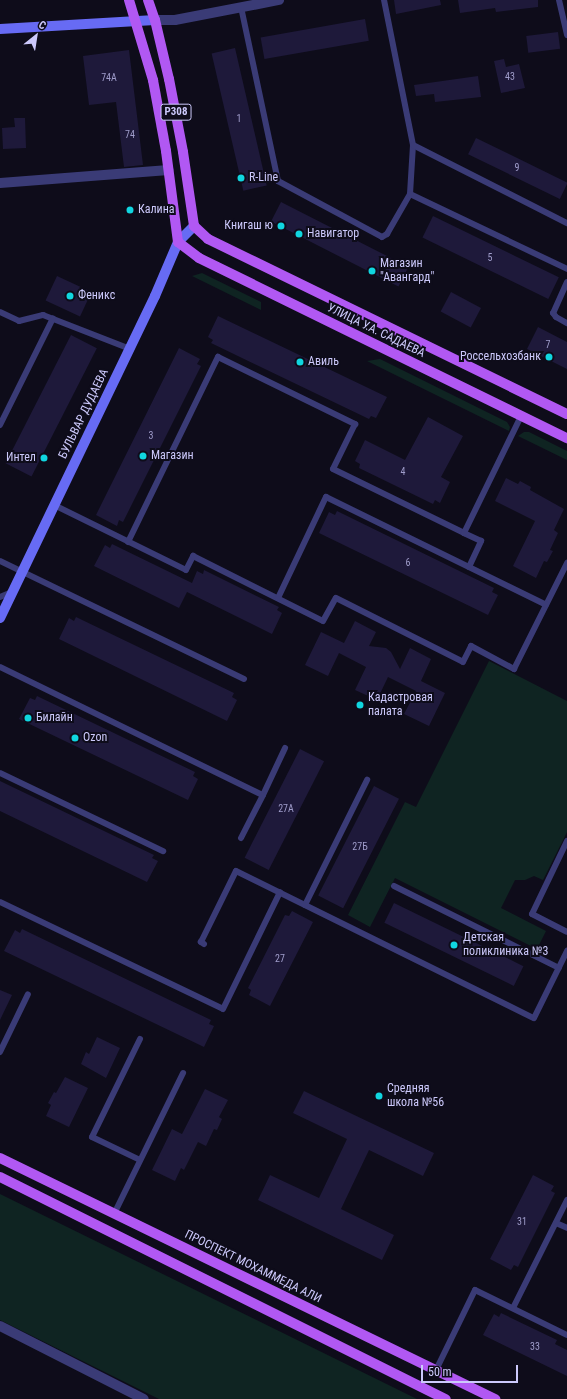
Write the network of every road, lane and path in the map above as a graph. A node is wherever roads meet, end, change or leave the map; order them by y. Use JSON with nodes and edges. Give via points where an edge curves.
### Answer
{"nodes":[{"id":1,"x":129,"y":0,"type":"edge"},
{"id":2,"x":148,"y":0,"type":"edge"},
{"id":3,"x":279,"y":0,"type":"edge"},
{"id":4,"x":384,"y":0,"type":"edge"},
{"id":5,"x":559,"y":0,"type":"edge"},
{"id":6,"x":241,"y":7,"type":"junction"},
{"id":7,"x":155,"y":20,"type":"junction"},
{"id":8,"x":135,"y":21,"type":"junction"},
{"id":9,"x":0,"y":29,"type":"edge"},
{"id":10,"x":567,"y":35,"type":"edge"},
{"id":11,"x":413,"y":145,"type":"junction"},
{"id":12,"x":168,"y":170,"type":"junction"},
{"id":13,"x":0,"y":183,"type":"edge"},
{"id":14,"x":410,"y":194,"type":"junction"},
{"id":15,"x":567,"y":223,"type":"edge"},
{"id":16,"x":194,"y":226,"type":"junction"},
{"id":17,"x":178,"y":242,"type":"junction"},
{"id":18,"x":567,"y":269,"type":"edge"},
{"id":19,"x":567,"y":282,"type":"edge"},
{"id":20,"x":0,"y":312,"type":"edge"},
{"id":21,"x":53,"y":318,"type":"junction"},
{"id":22,"x":567,"y":323,"type":"edge"},
{"id":23,"x":130,"y":349,"type":"junction"},
{"id":24,"x":567,"y":414,"type":"edge"},
{"id":25,"x":521,"y":416,"type":"junction"},
{"id":26,"x":0,"y":425,"type":"edge"},
{"id":27,"x":567,"y":438,"type":"edge"},
{"id":28,"x":54,"y":505,"type":"junction"},
{"id":29,"x":464,"y":533,"type":"junction"},
{"id":30,"x":128,"y":542,"type":"junction"},
{"id":31,"x":0,"y":561,"type":"edge"},
{"id":32,"x":567,"y":563,"type":"edge"},
{"id":33,"x":469,"y":567,"type":"junction"},
{"id":34,"x":22,"y":572,"type":"junction"},
{"id":35,"x":12,"y":592,"type":"junction"},
{"id":36,"x":0,"y":597,"type":"edge"},
{"id":37,"x":278,"y":598,"type":"junction"},
{"id":38,"x":546,"y":605,"type":"junction"},
{"id":39,"x":0,"y":618,"type":"edge"},
{"id":40,"x":0,"y":667,"type":"edge"},
{"id":41,"x":244,"y":679,"type":"dead end"},
{"id":42,"x":286,"y":748,"type":"dead end"},
{"id":43,"x":0,"y":773,"type":"edge"},
{"id":44,"x":368,"y":780,"type":"dead end"},
{"id":45,"x":263,"y":794,"type":"junction"},
{"id":46,"x":241,"y":838,"type":"dead end"},
{"id":47,"x":567,"y":841,"type":"edge"},
{"id":48,"x":163,"y":851,"type":"dead end"},
{"id":49,"x":394,"y":886,"type":"dead end"},
{"id":50,"x":280,"y":892,"type":"junction"},
{"id":51,"x":0,"y":902,"type":"edge"},
{"id":52,"x":305,"y":905,"type":"junction"},
{"id":53,"x":567,"y":932,"type":"edge"},
{"id":54,"x":204,"y":944,"type":"dead end"},
{"id":55,"x":567,"y":951,"type":"edge"},
{"id":56,"x":559,"y":968,"type":"junction"},
{"id":57,"x":28,"y":994,"type":"dead end"},
{"id":58,"x":140,"y":1038,"type":"dead end"},
{"id":59,"x":0,"y":1052,"type":"edge"},
{"id":60,"x":183,"y":1072,"type":"dead end"},
{"id":61,"x":0,"y":1158,"type":"edge"},
{"id":62,"x":140,"y":1160,"type":"junction"},
{"id":63,"x":0,"y":1177,"type":"edge"},
{"id":64,"x":567,"y":1200,"type":"edge"},
{"id":65,"x":114,"y":1214,"type":"junction"},
{"id":66,"x":556,"y":1223,"type":"junction"},
{"id":67,"x":567,"y":1228,"type":"edge"},
{"id":68,"x":513,"y":1308,"type":"junction"},
{"id":69,"x":0,"y":1326,"type":"edge"},
{"id":70,"x":567,"y":1335,"type":"edge"},
{"id":71,"x":436,"y":1370,"type":"junction"},
{"id":72,"x":144,"y":1399,"type":"edge"},
{"id":73,"x":446,"y":1399,"type":"edge"},
{"id":74,"x":495,"y":1399,"type":"edge"}],
"edges":[{"from":1,"to":8,"type":"main road","number":"P308"},
{"from":2,"to":7,"type":"main road","number":"P308"},
{"from":3,"to":6,"type":"street"},
{"from":4,"to":11,"type":"lane"},
{"from":5,"to":10,"type":"lane"},
{"from":6,"to":7,"type":"street","via":[[175,20]]},
{"from":6,"to":14,"type":"lane","via":[[280,183],[382,237],[387,234]]},
{"from":7,"to":8,"type":"main road"},
{"from":7,"to":16,"type":"main road","number":"P308","via":[[183,152]]},
{"from":8,"to":9,"type":"main road"},
{"from":8,"to":12,"type":"main road","number":"P308","via":[[153,80]]},
{"from":11,"to":14,"type":"lane"},
{"from":11,"to":15,"type":"lane"},
{"from":12,"to":13,"type":"street"},
{"from":12,"to":17,"type":"main road","number":"P308"},
{"from":14,"to":18,"type":"lane"},
{"from":16,"to":17,"type":"main road","name":"БУЛЬВАР ДУДАЕВА"},
{"from":16,"to":24,"type":"main road","name":"УЛИЦА У.А. САДАЕВА","via":[[208,239]]},
{"from":17,"to":23,"type":"main road","name":"БУЛЬВАР ДУДАЕВА"},
{"from":17,"to":25,"type":"main road","name":"УЛИЦА У.А. САДАЕВА","via":[[199,258]]},
{"from":19,"to":22,"type":"lane","via":[[553,313]]},
{"from":20,"to":21,"type":"lane","via":[[19,321],[43,315]]},
{"from":21,"to":23,"type":"lane"},
{"from":21,"to":26,"type":"lane"},
{"from":23,"to":28,"type":"main road","name":"БУЛЬВАР ДУДАЕВА"},
{"from":25,"to":27,"type":"main road","name":"УЛИЦА У.А. САДАЕВА"},
{"from":25,"to":29,"type":"lane"},
{"from":28,"to":30,"type":"lane"},
{"from":28,"to":34,"type":"main road","name":"БУЛЬВАР ДУДАЕВА"},
{"from":29,"to":30,"type":"lane","via":[[333,469],[355,424],[218,357]]},
{"from":29,"to":33,"type":"lane","via":[[481,541]]},
{"from":30,"to":37,"type":"lane","via":[[186,570],[193,556]]},
{"from":31,"to":34,"type":"lane"},
{"from":32,"to":38,"type":"lane"},
{"from":33,"to":37,"type":"lane","via":[[326,497]]},
{"from":33,"to":38,"type":"lane"},
{"from":34,"to":35,"type":"main road","name":"БУЛЬВАР ДУДАЕВА"},
{"from":34,"to":41,"type":"lane"},
{"from":35,"to":36,"type":"lane"},
{"from":35,"to":39,"type":"main road","name":"БУЛЬВАР ДУДАЕВА"},
{"from":37,"to":38,"type":"lane","via":[[324,621],[336,598],[463,662],[471,646],[514,669]]},
{"from":40,"to":45,"type":"lane"},
{"from":42,"to":45,"type":"lane"},
{"from":43,"to":48,"type":"lane"},
{"from":44,"to":52,"type":"lane"},
{"from":45,"to":46,"type":"lane"},
{"from":47,"to":53,"type":"lane","via":[[532,914]]},
{"from":49,"to":56,"type":"lane"},
{"from":50,"to":51,"type":"lane","via":[[223,1009]]},
{"from":50,"to":52,"type":"lane"},
{"from":50,"to":54,"type":"lane","via":[[236,871],[201,942]]},
{"from":52,"to":56,"type":"lane","via":[[534,1018]]},
{"from":55,"to":56,"type":"lane"},
{"from":57,"to":59,"type":"lane"},
{"from":58,"to":62,"type":"lane","via":[[92,1137]]},
{"from":60,"to":62,"type":"lane"},
{"from":61,"to":65,"type":"main road","name":"ПРОСПЕКТ МОХАММЕДА АЛИ"},
{"from":62,"to":65,"type":"lane"},
{"from":63,"to":73,"type":"main road"},
{"from":64,"to":66,"type":"lane"},
{"from":65,"to":71,"type":"main road","name":"ПРОСПЕКТ МОХАММЕДА АЛИ"},
{"from":66,"to":67,"type":"lane"},
{"from":66,"to":68,"type":"lane"},
{"from":68,"to":70,"type":"lane"},
{"from":68,"to":71,"type":"lane","via":[[475,1290]]},
{"from":69,"to":72,"type":"street"},
{"from":71,"to":74,"type":"main road","name":"ПРОСПЕКТ МОХАММЕДА АЛИ"}]}
